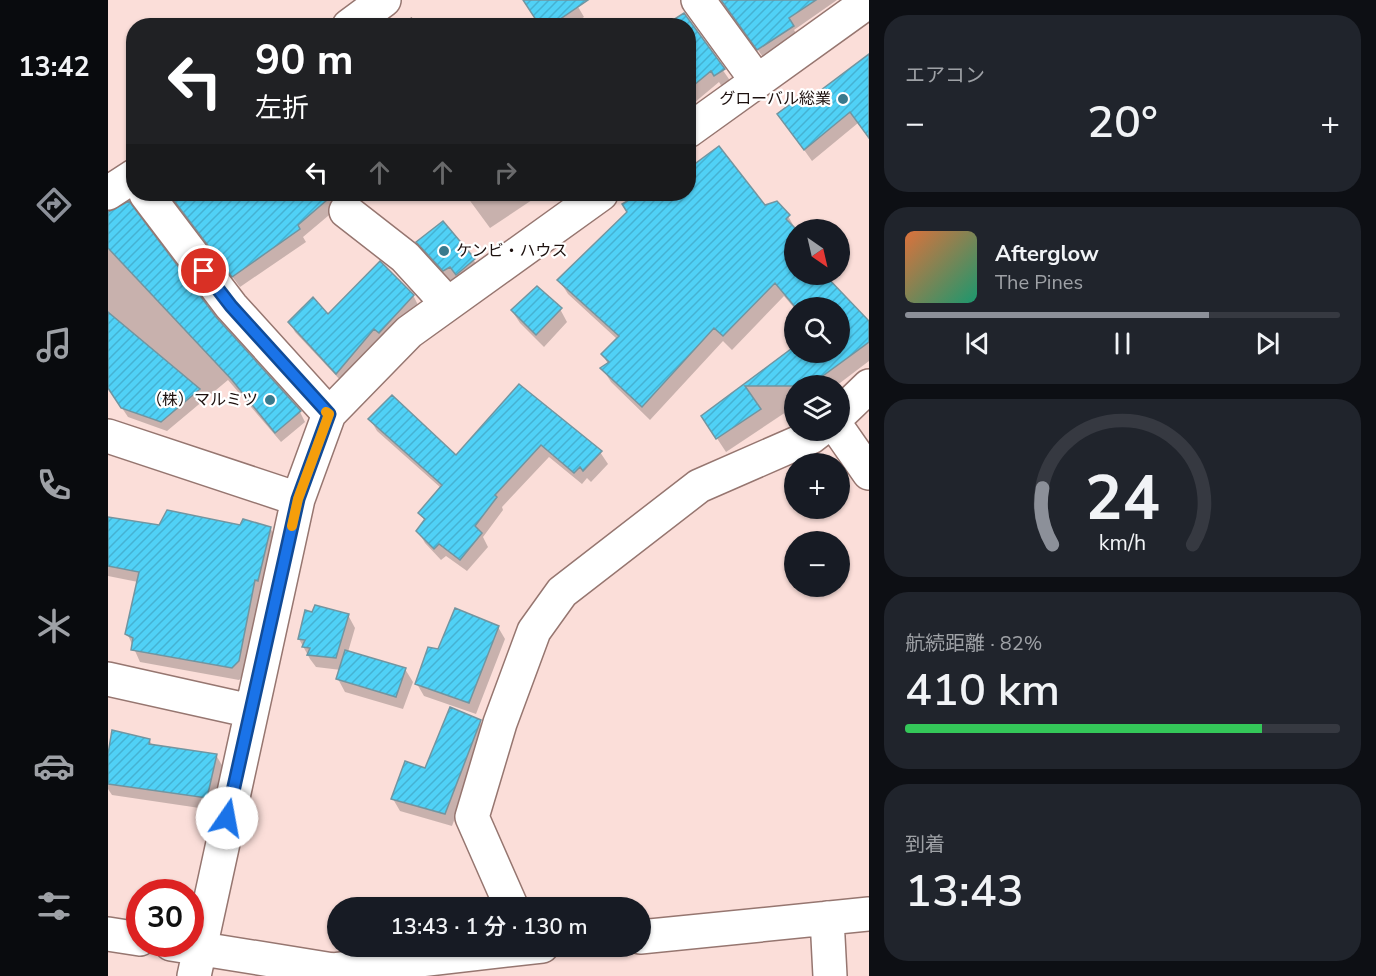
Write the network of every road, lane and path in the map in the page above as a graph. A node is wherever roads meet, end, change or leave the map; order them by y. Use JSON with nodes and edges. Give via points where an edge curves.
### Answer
{"nodes":[{"id":1,"x":384,"y":0,"type":"edge"},
{"id":2,"x":698,"y":0,"type":"edge"},
{"id":3,"x":869,"y":1,"type":"edge"},
{"id":4,"x":360,"y":18,"type":"edge"},
{"id":5,"x":757,"y":81,"type":"junction"},
{"id":6,"x":696,"y":125,"type":"edge"},
{"id":7,"x":126,"y":181,"type":"edge"},
{"id":8,"x":108,"y":193,"type":"edge"},
{"id":9,"x":151,"y":201,"type":"edge"},
{"id":10,"x":592,"y":201,"type":"edge"},
{"id":11,"x":346,"y":211,"type":"dead end"},
{"id":12,"x":448,"y":304,"type":"junction"},
{"id":13,"x":869,"y":386,"type":"edge"},
{"id":14,"x":850,"y":404,"type":"edge"},
{"id":15,"x":329,"y":414,"type":"junction"},
{"id":16,"x":108,"y":436,"type":"edge"},
{"id":17,"x":803,"y":441,"type":"edge"},
{"id":18,"x":847,"y":441,"type":"edge"},
{"id":19,"x":869,"y":473,"type":"edge"},
{"id":20,"x":298,"y":499,"type":"junction"},
{"id":21,"x":108,"y":679,"type":"edge"},
{"id":22,"x":251,"y":711,"type":"junction"},
{"id":23,"x":204,"y":894,"type":"edge"},
{"id":24,"x":507,"y":897,"type":"edge"},
{"id":25,"x":869,"y":914,"type":"edge"},
{"id":26,"x":827,"y":918,"type":"junction"},
{"id":27,"x":108,"y":934,"type":"edge"},
{"id":28,"x":651,"y":936,"type":"edge"},
{"id":29,"x":126,"y":937,"type":"edge"},
{"id":30,"x":198,"y":957,"type":"edge"},
{"id":31,"x":446,"y":957,"type":"edge"},
{"id":32,"x":830,"y":976,"type":"edge"}],
"edges":[{"from":1,"to":4,"type":"street"},
{"from":2,"to":5,"type":"street"},
{"from":3,"to":5,"type":"street"},
{"from":5,"to":6,"type":"street"},
{"from":7,"to":8,"type":"street"},
{"from":9,"to":15,"type":"street","via":[[231,306]]},
{"from":10,"to":12,"type":"street"},
{"from":11,"to":12,"type":"street","via":[[405,257]]},
{"from":12,"to":15,"type":"street","via":[[409,332]]},
{"from":13,"to":14,"type":"street"},
{"from":15,"to":20,"type":"street"},
{"from":16,"to":20,"type":"street"},
{"from":17,"to":24,"type":"street","via":[[699,486],[562,592],[534,631],[500,723],[472,817]]},
{"from":18,"to":19,"type":"street"},
{"from":20,"to":22,"type":"street"},
{"from":21,"to":22,"type":"street"},
{"from":22,"to":23,"type":"street"},
{"from":25,"to":26,"type":"street"},
{"from":26,"to":28,"type":"street"},
{"from":26,"to":32,"type":"street"},
{"from":27,"to":29,"type":"street"},
{"from":30,"to":31,"type":"street","via":[[333,970]]}]}
